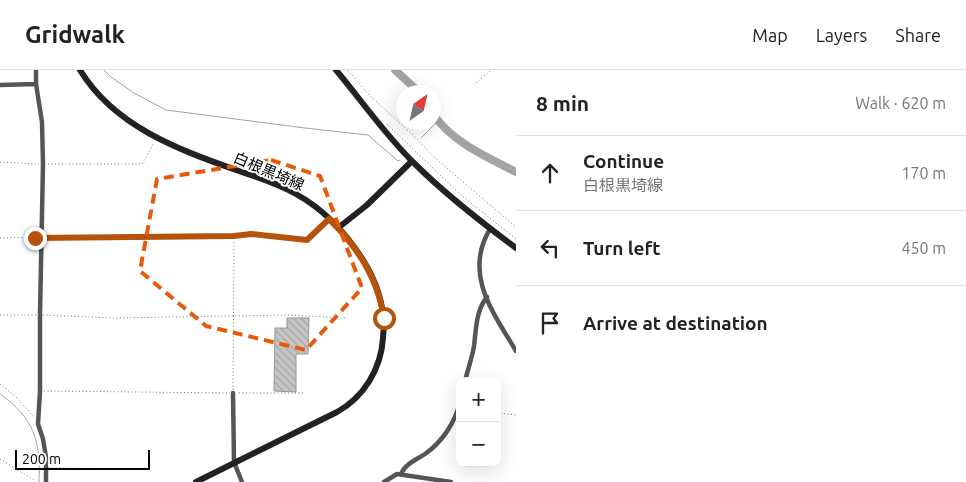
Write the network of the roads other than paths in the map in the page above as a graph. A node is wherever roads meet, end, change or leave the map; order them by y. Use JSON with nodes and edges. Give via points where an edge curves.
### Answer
{"nodes":[{"id":1,"x":36,"y":70,"type":"edge"},
{"id":2,"x":80,"y":70,"type":"edge"},
{"id":3,"x":336,"y":70,"type":"edge"},
{"id":4,"x":36,"y":84,"type":"junction"},
{"id":5,"x":0,"y":85,"type":"edge"},
{"id":6,"x":412,"y":161,"type":"junction"},
{"id":7,"x":329,"y":219,"type":"junction"},
{"id":8,"x":338,"y":228,"type":"junction"},
{"id":9,"x":490,"y":229,"type":"junction"},
{"id":10,"x":42,"y":238,"type":"junction"},
{"id":11,"x":516,"y":248,"type":"edge"},
{"id":12,"x":487,"y":297,"type":"junction"},
{"id":13,"x":516,"y":351,"type":"edge"},
{"id":14,"x":466,"y":377,"type":"edge"},
{"id":15,"x":233,"y":393,"type":"road end"},
{"id":16,"x":456,"y":412,"type":"edge"},
{"id":17,"x":234,"y":462,"type":"junction"},
{"id":18,"x":401,"y":474,"type":"junction"},
{"id":19,"x":46,"y":482,"type":"edge"},
{"id":20,"x":196,"y":482,"type":"edge"},
{"id":21,"x":242,"y":482,"type":"edge"},
{"id":22,"x":384,"y":482,"type":"edge"},
{"id":23,"x":451,"y":482,"type":"edge"}],
"edges":[{"from":1,"to":4,"type":"street"},
{"from":2,"to":7,"type":"main road","name":"白根黒埼線","via":[[122,117],[156,138],[278,185]]},
{"from":3,"to":6,"type":"main road"},
{"from":4,"to":5,"type":"street"},
{"from":4,"to":10,"type":"street","via":[[42,122]]},
{"from":6,"to":8,"type":"main road"},
{"from":6,"to":9,"type":"main road"},
{"from":7,"to":8,"type":"main road","name":"白根黒埼線"},
{"from":7,"to":10,"type":"street","via":[[307,240],[251,234]]},
{"from":8,"to":17,"type":"main road","name":"白根黒埼線","via":[[368,268],[382,306],[383,343],[376,367],[364,390],[347,407]]},
{"from":9,"to":11,"type":"main road"},
{"from":9,"to":12,"type":"street","via":[[480,248],[479,264],[480,280]]},
{"from":10,"to":19,"type":"street","via":[[38,424],[43,439]]},
{"from":12,"to":13,"type":"street"},
{"from":12,"to":14,"type":"street","via":[[477,320]]},
{"from":15,"to":17,"type":"street"},
{"from":16,"to":18,"type":"street","via":[[436,446]]},
{"from":17,"to":20,"type":"main road","name":"白根黒埼線"},
{"from":17,"to":21,"type":"street"},
{"from":18,"to":22,"type":"street"},
{"from":18,"to":23,"type":"street"}]}
